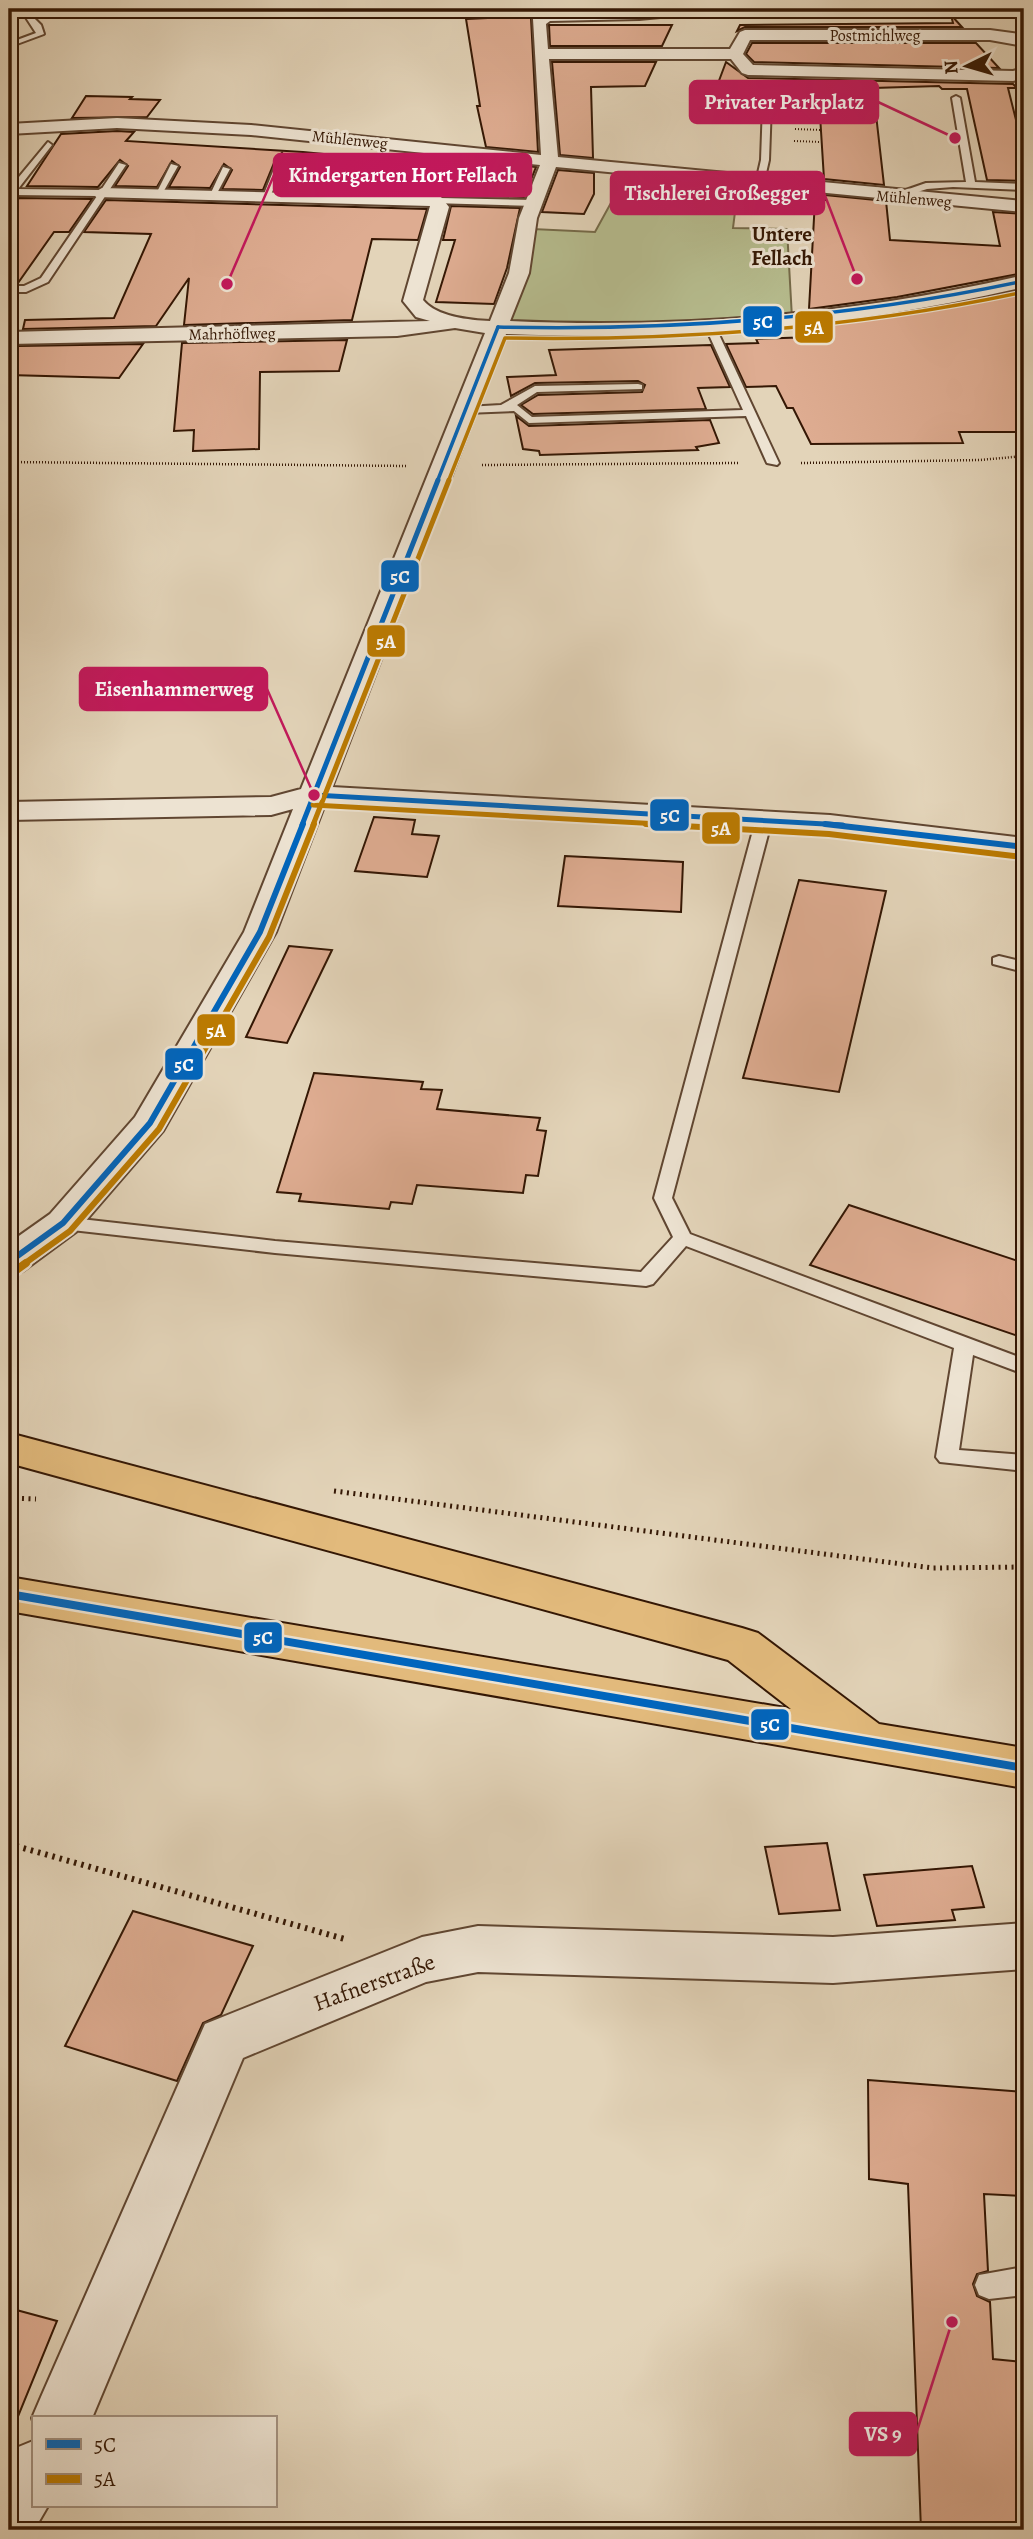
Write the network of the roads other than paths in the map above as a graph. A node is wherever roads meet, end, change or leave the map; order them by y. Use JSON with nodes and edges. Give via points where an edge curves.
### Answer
{"nodes":[{"id":1,"x":587,"y":9,"type":"edge"},
{"id":2,"x":703,"y":9,"type":"edge"},
{"id":3,"x":425,"y":11,"type":"dead end"},
{"id":4,"x":26,"y":15,"type":"dead end"},
{"id":5,"x":547,"y":17,"type":"junction"},
{"id":6,"x":1024,"y":41,"type":"edge"},
{"id":7,"x":9,"y":45,"type":"edge"},
{"id":8,"x":542,"y":54,"type":"junction"},
{"id":9,"x":735,"y":54,"type":"junction"},
{"id":10,"x":1024,"y":73,"type":"edge"},
{"id":11,"x":956,"y":98,"type":"dead end"},
{"id":12,"x":767,"y":104,"type":"dead end"},
{"id":13,"x":9,"y":130,"type":"edge"},
{"id":14,"x":48,"y":145,"type":"dead end"},
{"id":15,"x":282,"y":159,"type":"dead end"},
{"id":16,"x":550,"y":162,"type":"junction"},
{"id":17,"x":122,"y":164,"type":"dead end"},
{"id":18,"x":174,"y":166,"type":"dead end"},
{"id":19,"x":226,"y":169,"type":"dead end"},
{"id":20,"x":335,"y":176,"type":"dead end"},
{"id":21,"x":389,"y":180,"type":"dead end"},
{"id":22,"x":760,"y":182,"type":"junction"},
{"id":23,"x":971,"y":185,"type":"junction"},
{"id":24,"x":1024,"y":187,"type":"edge"},
{"id":25,"x":102,"y":193,"type":"junction"},
{"id":26,"x":437,"y":193,"type":"junction"},
{"id":27,"x":10,"y":194,"type":"edge"},
{"id":28,"x":158,"y":194,"type":"junction"},
{"id":29,"x":212,"y":195,"type":"junction"},
{"id":30,"x":265,"y":197,"type":"junction"},
{"id":31,"x":907,"y":197,"type":"junction"},
{"id":32,"x":326,"y":198,"type":"junction"},
{"id":33,"x":384,"y":199,"type":"junction"},
{"id":34,"x":534,"y":203,"type":"junction"},
{"id":35,"x":1024,"y":207,"type":"edge"},
{"id":36,"x":1024,"y":281,"type":"edge"},
{"id":37,"x":9,"y":289,"type":"edge"},
{"id":38,"x":454,"y":321,"type":"junction"},
{"id":39,"x":710,"y":326,"type":"junction"},
{"id":40,"x":498,"y":327,"type":"junction"},
{"id":41,"x":9,"y":338,"type":"edge"},
{"id":42,"x":638,"y":387,"type":"dead end"},
{"id":43,"x":517,"y":408,"type":"junction"},
{"id":44,"x":539,"y":408,"type":"dead end"},
{"id":45,"x":503,"y":409,"type":"junction"},
{"id":46,"x":466,"y":410,"type":"junction"},
{"id":47,"x":750,"y":413,"type":"junction"},
{"id":48,"x":773,"y":463,"type":"road end"},
{"id":49,"x":314,"y":795,"type":"junction"},
{"id":50,"x":9,"y":811,"type":"edge"},
{"id":51,"x":763,"y":823,"type":"junction"},
{"id":52,"x":1024,"y":847,"type":"edge"},
{"id":53,"x":999,"y":961,"type":"dead end"},
{"id":54,"x":1024,"y":967,"type":"edge"},
{"id":55,"x":63,"y":1223,"type":"junction"},
{"id":56,"x":683,"y":1238,"type":"junction"},
{"id":57,"x":9,"y":1262,"type":"edge"},
{"id":58,"x":965,"y":1345,"type":"junction"},
{"id":59,"x":1024,"y":1367,"type":"edge"},
{"id":60,"x":9,"y":1448,"type":"edge"},
{"id":61,"x":1024,"y":1463,"type":"edge"},
{"id":62,"x":9,"y":1594,"type":"edge"},
{"id":63,"x":870,"y":1743,"type":"junction"},
{"id":64,"x":1024,"y":1768,"type":"edge"},
{"id":65,"x":1024,"y":1946,"type":"edge"},
{"id":66,"x":1024,"y":2281,"type":"edge"},
{"id":67,"x":989,"y":2285,"type":"dead end"},
{"id":68,"x":63,"y":2416,"type":"edge"},
{"id":69,"x":32,"y":2474,"type":"edge"},
{"id":70,"x":9,"y":2514,"type":"edge"}],
"edges":[{"from":1,"to":5,"type":"lane"},
{"from":2,"to":5,"type":"street"},
{"from":3,"to":5,"type":"lane"},
{"from":4,"to":7,"type":"lane","via":[[40,34]]},
{"from":5,"to":8,"type":"street","via":[[538,22]]},
{"from":6,"to":9,"type":"street","name":"Postmichlweg","via":[[990,35],[745,35]]},
{"from":8,"to":9,"type":"street"},
{"from":8,"to":16,"type":"street"},
{"from":9,"to":10,"type":"street","name":"Postmichlweg","via":[[748,70]]},
{"from":11,"to":23,"type":"lane"},
{"from":12,"to":22,"type":"lane"},
{"from":13,"to":16,"type":"street","name":"Mühlenweg","via":[[117,123],[200,126]]},
{"from":14,"to":27,"type":"lane"},
{"from":15,"to":30,"type":"lane"},
{"from":16,"to":22,"type":"street","name":"Mühlenweg"},
{"from":16,"to":34,"type":"street"},
{"from":17,"to":25,"type":"lane"},
{"from":18,"to":28,"type":"lane"},
{"from":19,"to":29,"type":"lane"},
{"from":20,"to":32,"type":"lane"},
{"from":21,"to":33,"type":"lane"},
{"from":22,"to":31,"type":"street","name":"Mühlenweg"},
{"from":23,"to":24,"type":"lane"},
{"from":23,"to":31,"type":"lane","via":[[926,186],[906,193]]},
{"from":25,"to":27,"type":"lane"},
{"from":25,"to":28,"type":"street"},
{"from":25,"to":37,"type":"lane","via":[[46,280],[26,289]]},
{"from":26,"to":33,"type":"street"},
{"from":26,"to":34,"type":"lane"},
{"from":26,"to":38,"type":"street","name":"Mahrhöflweg","via":[[440,207],[413,301],[424,313]]},
{"from":28,"to":29,"type":"street"},
{"from":29,"to":30,"type":"street"},
{"from":30,"to":32,"type":"street"},
{"from":31,"to":35,"type":"street","name":"Mühlenweg"},
{"from":32,"to":33,"type":"street"},
{"from":34,"to":40,"type":"street","via":[[519,273]]},
{"from":36,"to":39,"type":"street","name":"Mahrhöflweg","via":[[945,300],[825,317]]},
{"from":38,"to":40,"type":"street","name":"Mahrhöflweg"},
{"from":38,"to":41,"type":"street","name":"Mahrhöflweg","via":[[406,329]]},
{"from":39,"to":40,"type":"street","name":"Mahrhöflweg"},
{"from":39,"to":47,"type":"lane"},
{"from":40,"to":46,"type":"street"},
{"from":42,"to":45,"type":"lane","via":[[535,389]]},
{"from":43,"to":44,"type":"lane"},
{"from":43,"to":45,"type":"lane"},
{"from":43,"to":47,"type":"lane","via":[[529,420]]},
{"from":45,"to":46,"type":"lane"},
{"from":46,"to":49,"type":"street"},
{"from":47,"to":48,"type":"lane"},
{"from":49,"to":50,"type":"street","via":[[271,806]]},
{"from":49,"to":51,"type":"street"},
{"from":49,"to":55,"type":"street","via":[[260,932],[150,1123]]},
{"from":51,"to":52,"type":"street","via":[[830,824]]},
{"from":51,"to":56,"type":"lane","via":[[663,1198]]},
{"from":53,"to":54,"type":"lane"},
{"from":55,"to":56,"type":"lane","via":[[275,1247],[646,1279]]},
{"from":55,"to":57,"type":"street"},
{"from":56,"to":58,"type":"lane"},
{"from":58,"to":59,"type":"lane"},
{"from":58,"to":61,"type":"lane","via":[[947,1457]]},
{"from":60,"to":63,"type":"main road","via":[[742,1646]]},
{"from":62,"to":63,"type":"main road"},
{"from":63,"to":64,"type":"main road"},
{"from":65,"to":68,"type":"street","name":"Hafnerstraße","via":[[833,1960],[478,1950],[422,1960],[224,2041]]},
{"from":66,"to":67,"type":"lane"},
{"from":69,"to":70,"type":"street"}]}
